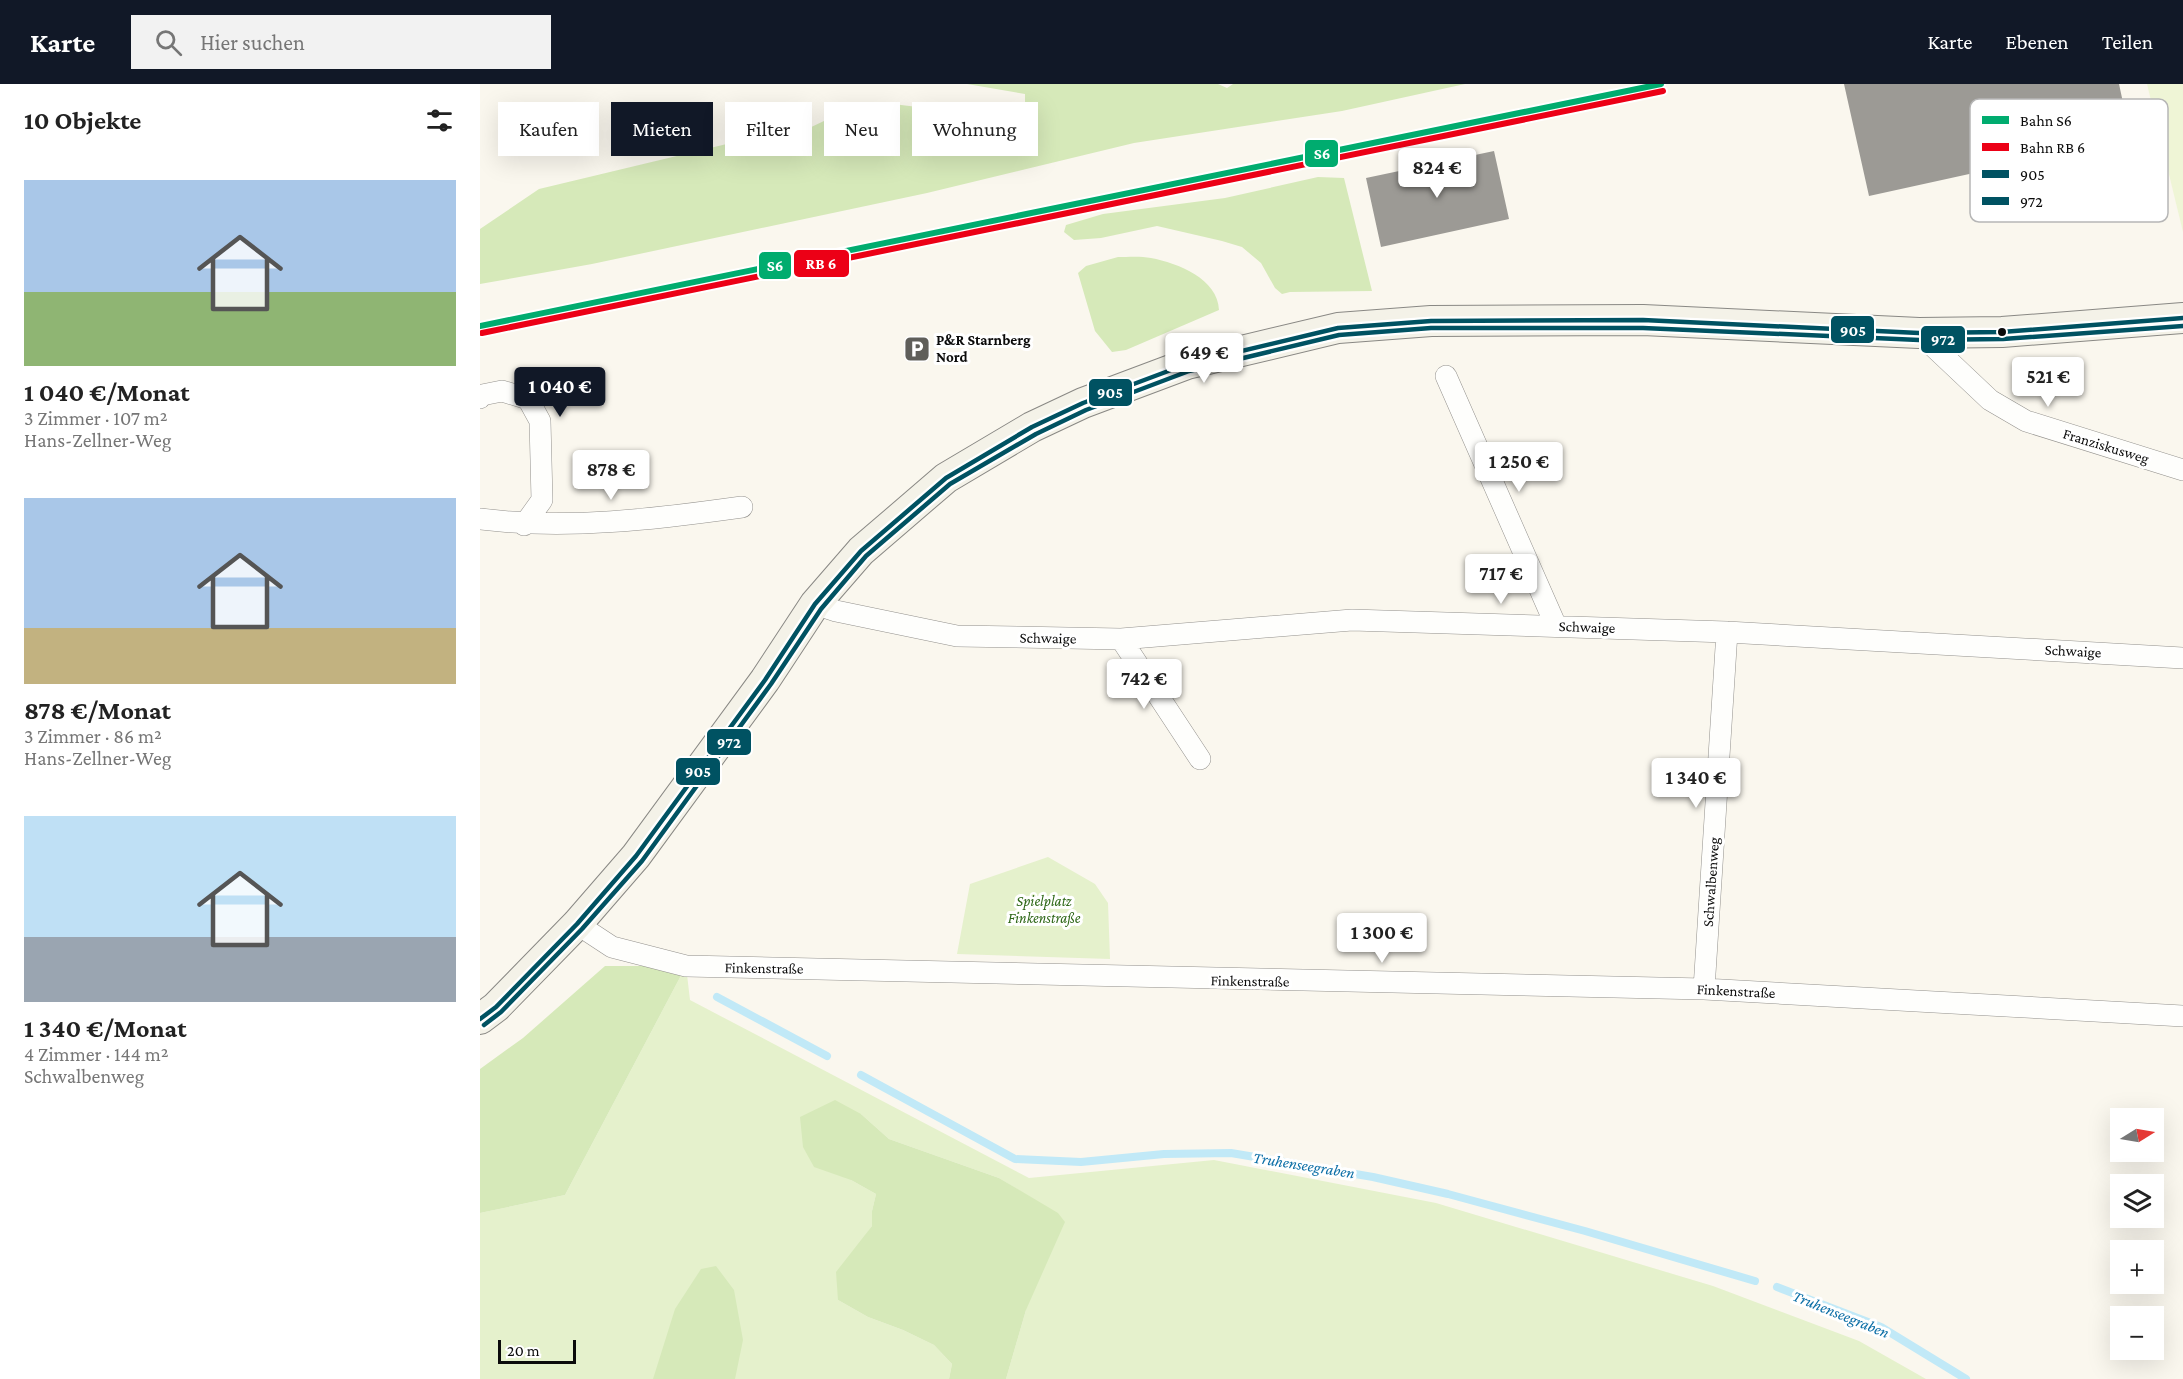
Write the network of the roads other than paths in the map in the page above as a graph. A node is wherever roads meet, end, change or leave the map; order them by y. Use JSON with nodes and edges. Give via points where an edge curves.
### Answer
{"nodes":[{"id":1,"x":2183,"y":318,"type":"edge"},
{"id":2,"x":1919,"y":333,"type":"junction"},
{"id":3,"x":1446,"y":376,"type":"dead end"},
{"id":4,"x":480,"y":398,"type":"edge"},
{"id":5,"x":2183,"y":470,"type":"edge"},
{"id":6,"x":742,"y":507,"type":"dead end"},
{"id":7,"x":480,"y":519,"type":"edge"},
{"id":8,"x":524,"y":525,"type":"junction"},
{"id":9,"x":815,"y":604,"type":"junction"},
{"id":10,"x":1556,"y":627,"type":"junction"},
{"id":11,"x":1727,"y":632,"type":"junction"},
{"id":12,"x":1121,"y":639,"type":"junction"},
{"id":13,"x":2183,"y":658,"type":"edge"},
{"id":14,"x":1200,"y":759,"type":"dead end"},
{"id":15,"x":577,"y":924,"type":"junction"},
{"id":16,"x":1704,"y":989,"type":"junction"},
{"id":17,"x":2183,"y":1016,"type":"edge"},
{"id":18,"x":480,"y":1019,"type":"edge"}],
"edges":[{"from":1,"to":2,"type":"main road","via":[[2002,332]]},
{"from":2,"to":5,"type":"street","name":"Franziskusweg","via":[[1990,400],[2026,421]]},
{"from":2,"to":9,"type":"main road","via":[[1643,320],[1431,321],[1338,328],[1233,351],[1083,403],[987,452],[905,511],[861,551]]},
{"from":3,"to":10,"type":"street"},
{"from":4,"to":8,"type":"street","via":[[502,391],[528,399],[540,421],[542,500]]},
{"from":6,"to":8,"type":"street","via":[[672,516]]},
{"from":7,"to":8,"type":"street"},
{"from":9,"to":12,"type":"street","name":"Schwaige","via":[[957,636]]},
{"from":9,"to":15,"type":"main road","via":[[765,680],[636,856]]},
{"from":10,"to":11,"type":"street","name":"Schwaige"},
{"from":10,"to":12,"type":"street","name":"Schwaige","via":[[1352,620]]},
{"from":11,"to":13,"type":"street","name":"Schwaige"},
{"from":11,"to":16,"type":"street","name":"Schwalbenweg"},
{"from":12,"to":14,"type":"street"},
{"from":15,"to":16,"type":"street","name":"Finkenstraße","via":[[612,946],[686,966]]},
{"from":15,"to":18,"type":"main road"},
{"from":16,"to":17,"type":"street","name":"Finkenstraße"}]}
